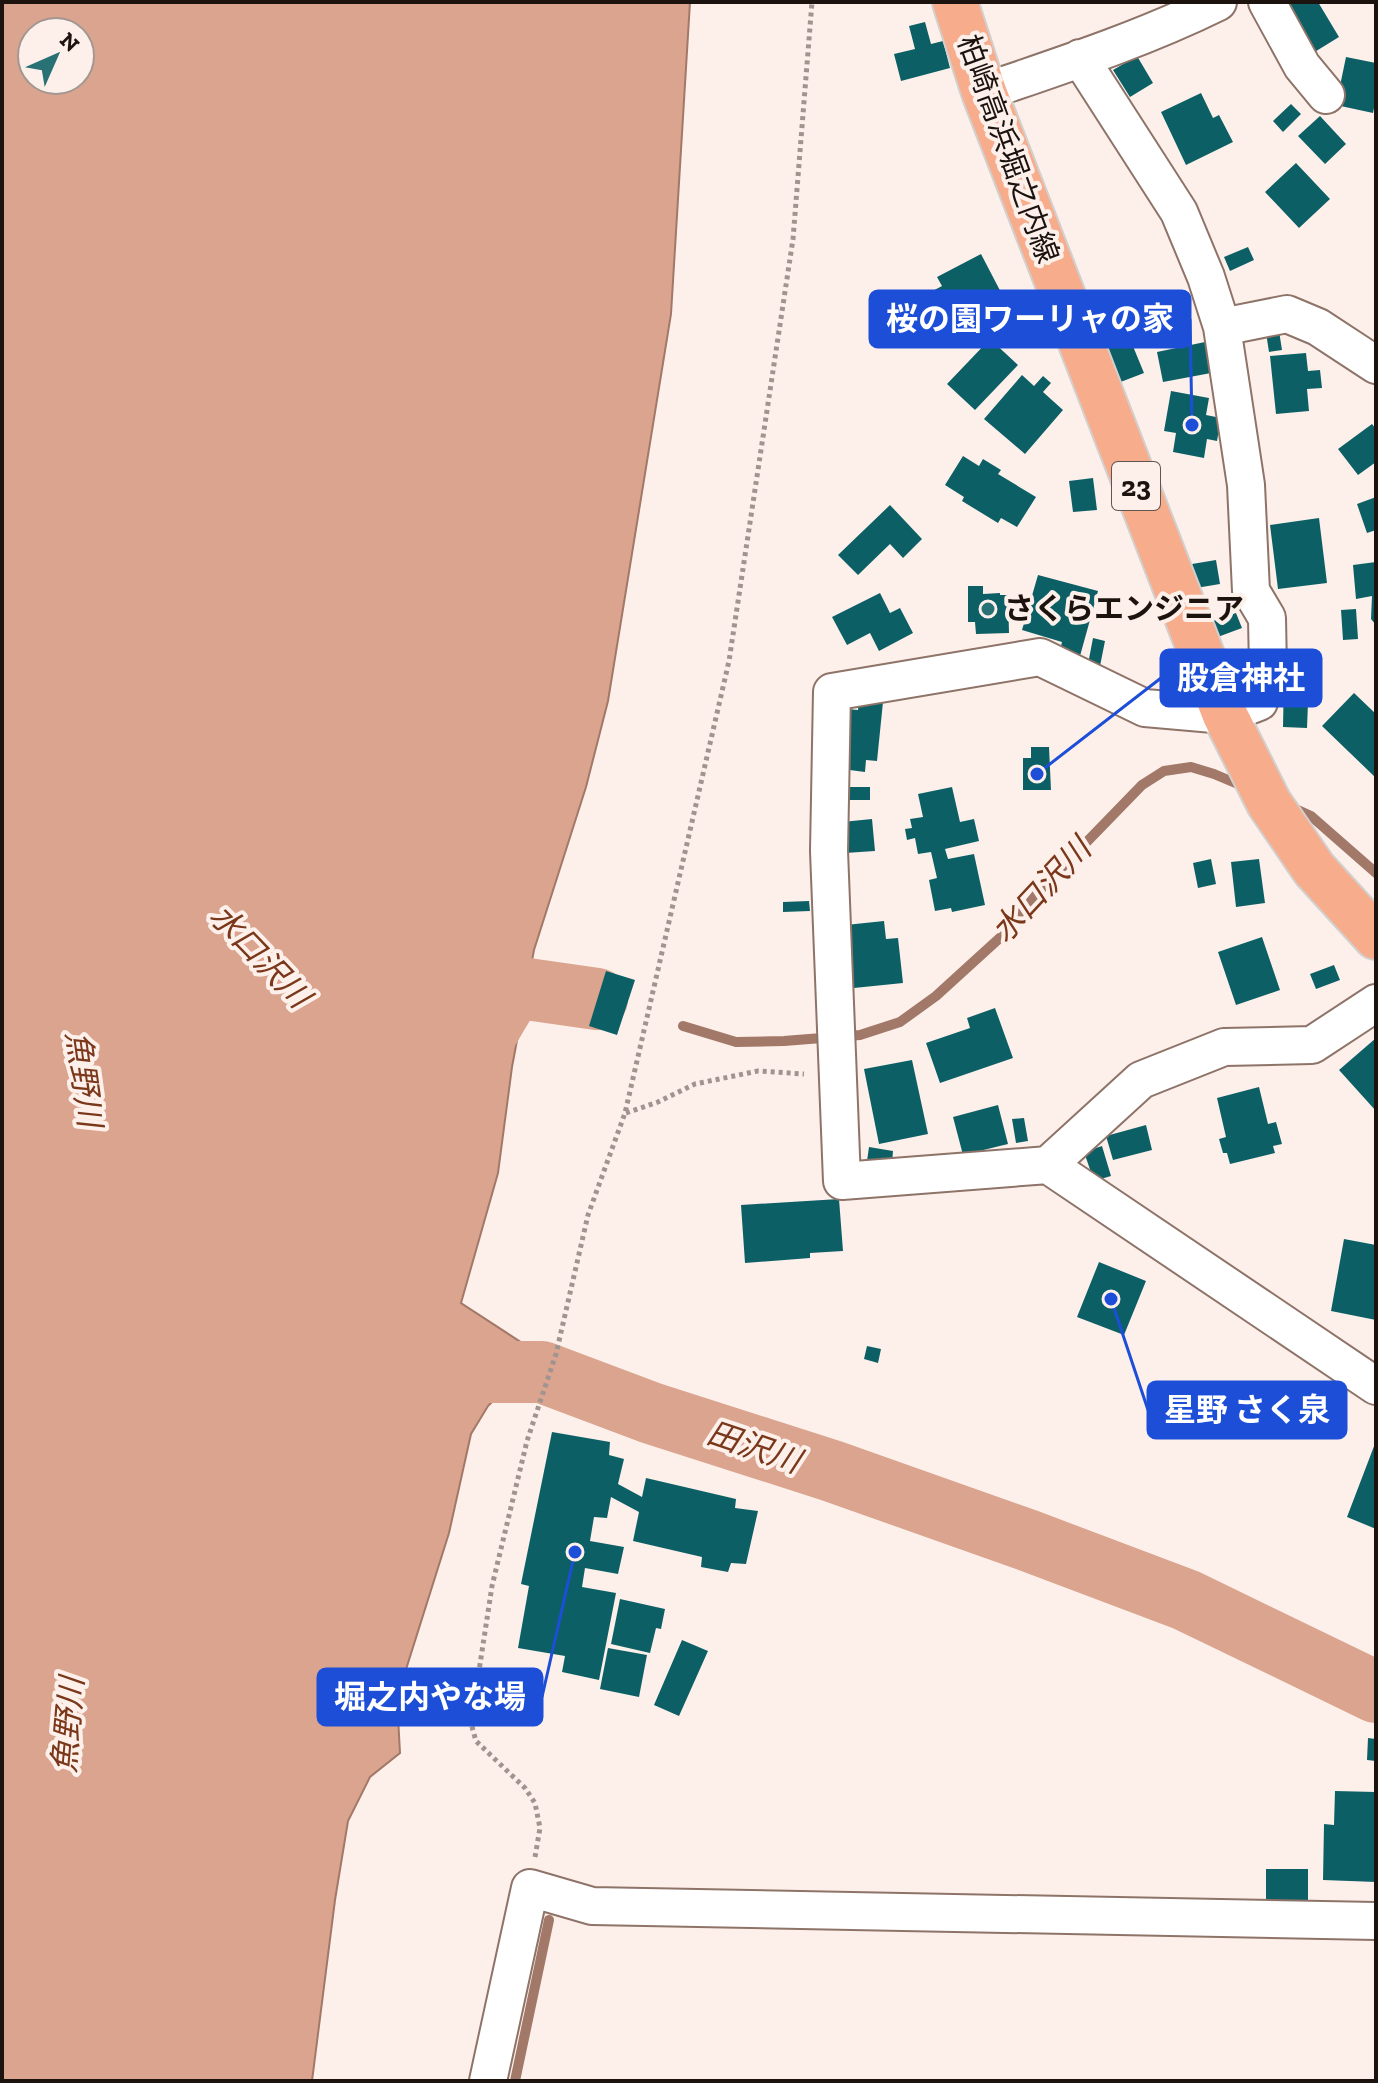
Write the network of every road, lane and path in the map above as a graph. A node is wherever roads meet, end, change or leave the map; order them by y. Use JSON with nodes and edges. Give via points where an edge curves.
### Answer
{"nodes":[{"id":1,"x":812,"y":2,"type":"edge"},
{"id":2,"x":955,"y":2,"type":"edge"},
{"id":3,"x":1218,"y":2,"type":"edge"},
{"id":4,"x":1267,"y":2,"type":"edge"},
{"id":5,"x":1080,"y":58,"type":"junction"},
{"id":6,"x":984,"y":92,"type":"junction"},
{"id":7,"x":1326,"y":95,"type":"dead end"},
{"id":8,"x":1222,"y":327,"type":"junction"},
{"id":9,"x":1376,"y":365,"type":"edge"},
{"id":10,"x":1225,"y":715,"type":"junction"},
{"id":11,"x":1371,"y":921,"type":"edge"},
{"id":12,"x":1376,"y":1003,"type":"edge"},
{"id":13,"x":837,"y":1076,"type":"junction"},
{"id":14,"x":625,"y":1113,"type":"junction"},
{"id":15,"x":1048,"y":1165,"type":"junction"},
{"id":16,"x":1376,"y":1386,"type":"edge"},
{"id":17,"x":530,"y":1888,"type":"junction"},
{"id":18,"x":1376,"y":1921,"type":"edge"},
{"id":19,"x":488,"y":2081,"type":"edge"}],
"edges":[{"from":1,"to":14,"type":"path","via":[[793,239],[729,661]]},
{"from":2,"to":6,"type":"main road","name":"柏崎高浜堀之内線","number":"23"},
{"from":3,"to":5,"type":"street"},
{"from":4,"to":7,"type":"street","via":[[1302,66]]},
{"from":5,"to":6,"type":"street"},
{"from":5,"to":8,"type":"street","via":[[1179,212]]},
{"from":6,"to":10,"type":"main road","name":"柏崎高浜堀之内線","number":"23"},
{"from":8,"to":9,"type":"street","via":[[1287,314],[1318,327]]},
{"from":8,"to":10,"type":"street","via":[[1246,485],[1251,591],[1267,618],[1268,670],[1259,702]]},
{"from":10,"to":11,"type":"main road","name":"柏崎高浜堀之内線","number":"23","via":[[1269,803],[1314,869]]},
{"from":10,"to":13,"type":"street","via":[[1145,708],[1040,657],[832,692],[829,851]]},
{"from":12,"to":15,"type":"street","via":[[1312,1045],[1224,1047],[1141,1080]]},
{"from":13,"to":14,"type":"path","via":[[758,1071],[695,1084]]},
{"from":13,"to":15,"type":"street","via":[[842,1181]]},
{"from":14,"to":17,"type":"path","via":[[588,1215],[556,1354],[527,1441],[492,1586],[471,1723],[476,1741],[535,1803],[540,1828]]},
{"from":15,"to":16,"type":"street"},
{"from":17,"to":18,"type":"street","via":[[592,1906]]},
{"from":17,"to":19,"type":"street"}]}
